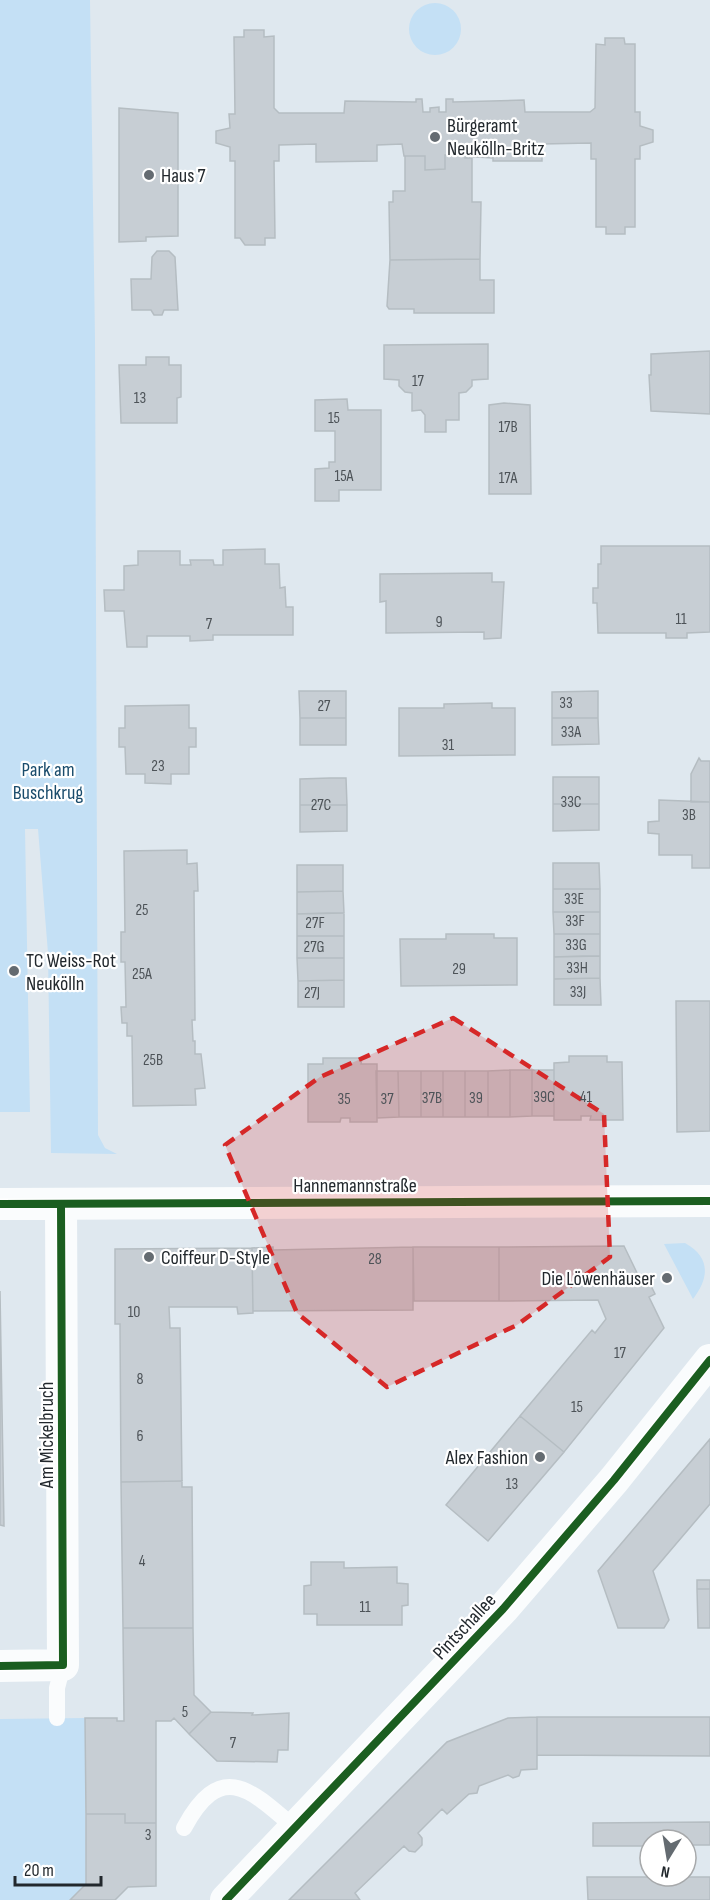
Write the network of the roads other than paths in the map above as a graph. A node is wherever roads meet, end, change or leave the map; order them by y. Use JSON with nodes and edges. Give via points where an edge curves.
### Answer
{"nodes":[{"id":1,"x":709,"y":1202,"type":"edge"},
{"id":2,"x":0,"y":1204,"type":"edge"},
{"id":3,"x":61,"y":1204,"type":"junction"},
{"id":4,"x":710,"y":1360,"type":"edge"},
{"id":5,"x":63,"y":1665,"type":"junction"},
{"id":6,"x":0,"y":1666,"type":"edge"},
{"id":7,"x":57,"y":1718,"type":"dead end"},
{"id":8,"x":184,"y":1828,"type":"dead end"},
{"id":9,"x":295,"y":1828,"type":"junction"},
{"id":10,"x":226,"y":1900,"type":"edge"}],
"edges":[{"from":1,"to":3,"type":"street","name":"Hannemannstraße"},
{"from":2,"to":3,"type":"street","name":"Hannemannstraße"},
{"from":3,"to":5,"type":"street","name":"Am Mickelbruch"},
{"from":4,"to":9,"type":"street","name":"Pintschallee","via":[[503,1609]]},
{"from":5,"to":6,"type":"street"},
{"from":5,"to":7,"type":"lane","via":[[57,1688]]},
{"from":8,"to":9,"type":"lane","via":[[204,1799],[213,1791],[227,1788],[242,1788],[256,1794]]},
{"from":9,"to":10,"type":"street","name":"Pintschallee"}]}
